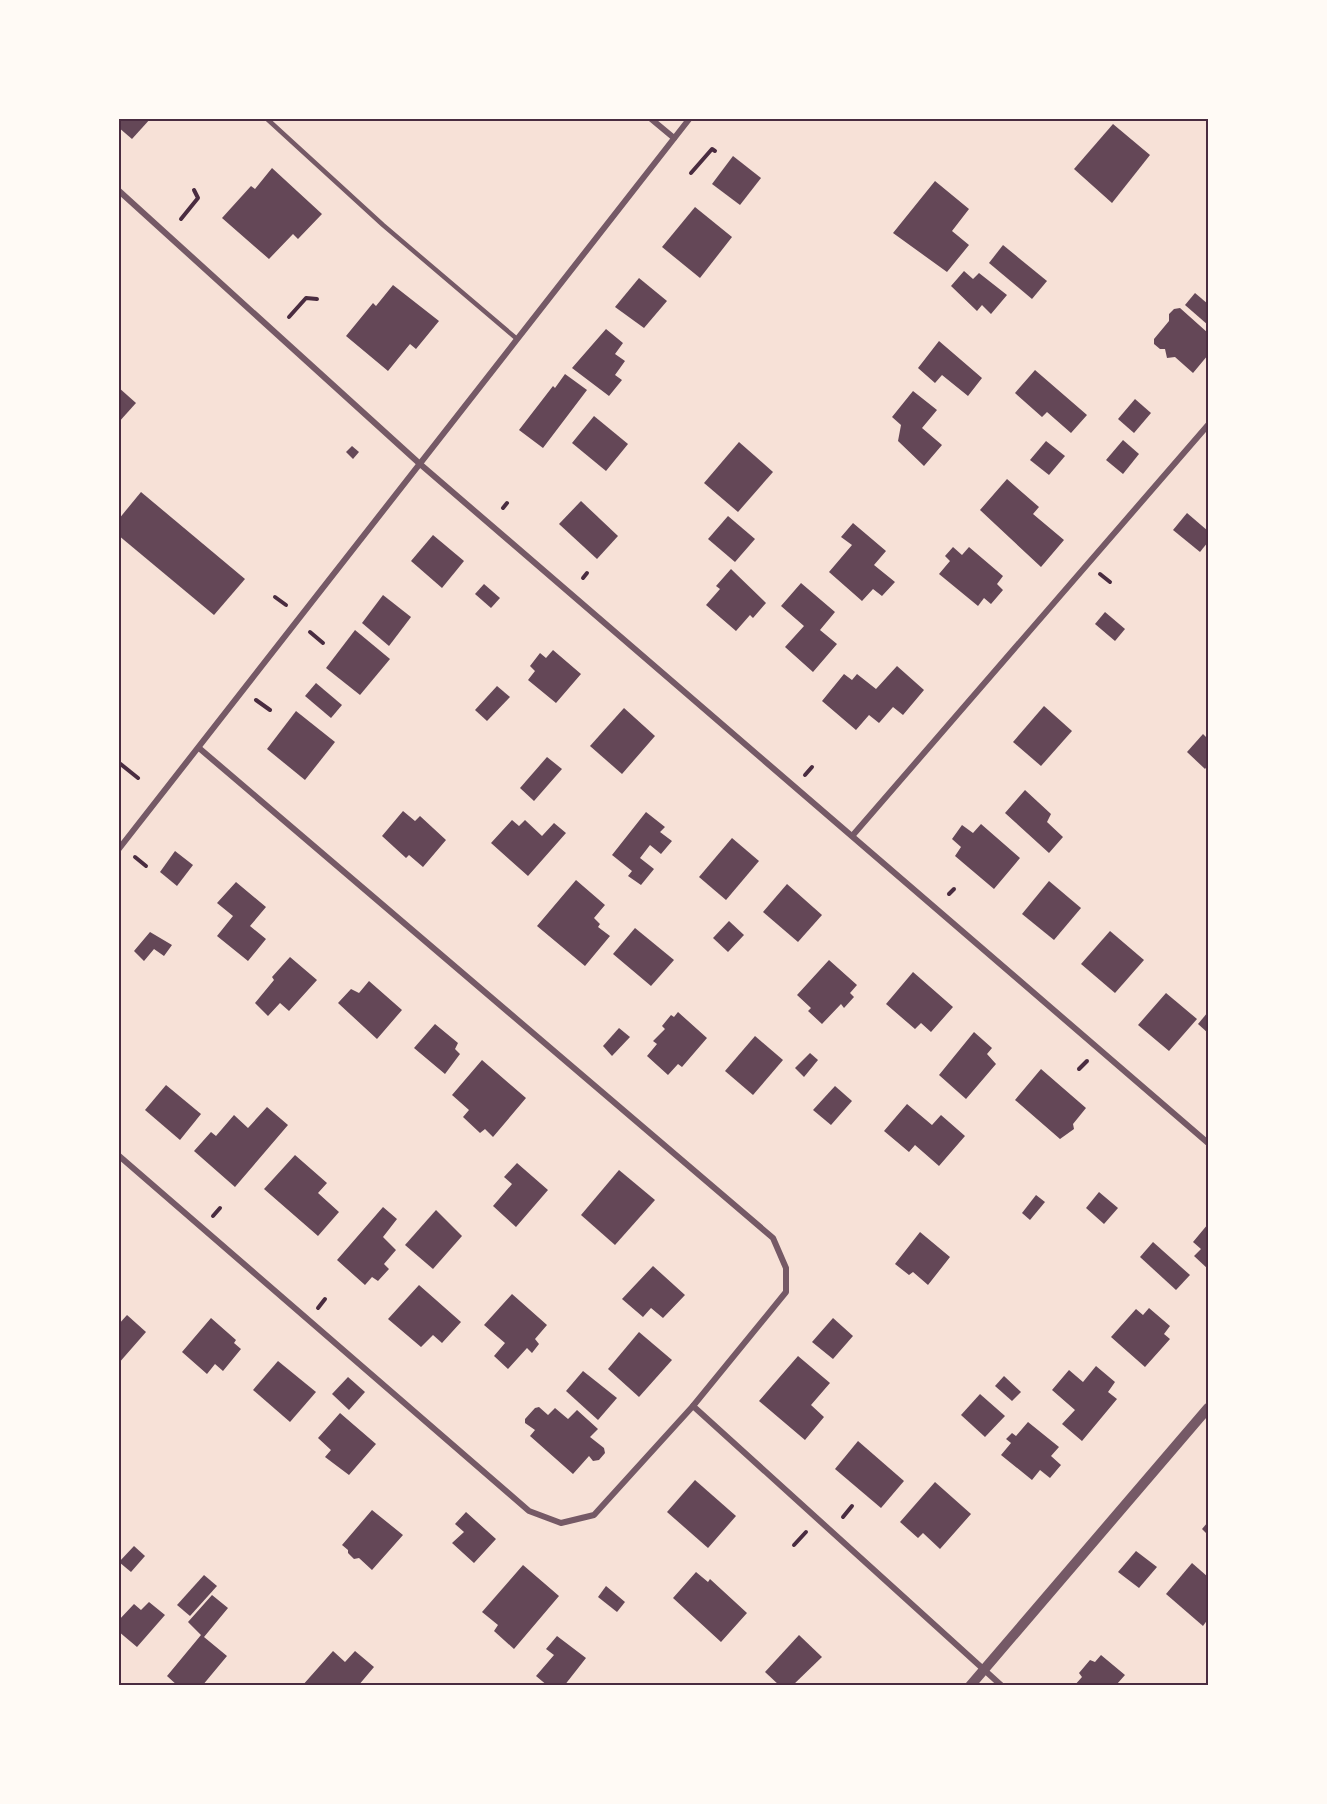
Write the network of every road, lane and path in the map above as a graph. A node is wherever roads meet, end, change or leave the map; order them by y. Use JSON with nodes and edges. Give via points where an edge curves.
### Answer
{"nodes":[{"id":1,"x":266,"y":118,"type":"edge"},
{"id":2,"x":650,"y":118,"type":"edge"},
{"id":3,"x":690,"y":118,"type":"edge"},
{"id":4,"x":674,"y":138,"type":"junction"},
{"id":5,"x":715,"y":151,"type":"dead end"},
{"id":6,"x":691,"y":173,"type":"dead end"},
{"id":7,"x":118,"y":190,"type":"edge"},
{"id":8,"x":194,"y":190,"type":"dead end"},
{"id":9,"x":181,"y":219,"type":"dead end"},
{"id":10,"x":317,"y":299,"type":"dead end"},
{"id":11,"x":289,"y":316,"type":"dead end"},
{"id":12,"x":517,"y":339,"type":"junction"},
{"id":13,"x":1209,"y":425,"type":"edge"},
{"id":14,"x":420,"y":464,"type":"junction"},
{"id":15,"x":507,"y":503,"type":"dead end"},
{"id":16,"x":503,"y":508,"type":"dead end"},
{"id":17,"x":587,"y":573,"type":"dead end"},
{"id":18,"x":583,"y":578,"type":"dead end"},
{"id":19,"x":199,"y":748,"type":"junction"},
{"id":20,"x":118,"y":762,"type":"edge"},
{"id":21,"x":138,"y":778,"type":"dead end"},
{"id":22,"x":853,"y":835,"type":"junction"},
{"id":23,"x":118,"y":850,"type":"edge"},
{"id":24,"x":954,"y":889,"type":"dead end"},
{"id":25,"x":949,"y":894,"type":"dead end"},
{"id":26,"x":1209,"y":1143,"type":"edge"},
{"id":27,"x":118,"y":1155,"type":"edge"},
{"id":28,"x":693,"y":1406,"type":"junction"},
{"id":29,"x":1209,"y":1408,"type":"edge"},
{"id":30,"x":985,"y":1669,"type":"junction"},
{"id":31,"x":970,"y":1686,"type":"edge"},
{"id":32,"x":1002,"y":1686,"type":"edge"}],
"edges":[{"from":1,"to":12,"type":"lane"},
{"from":2,"to":4,"type":"street"},
{"from":3,"to":4,"type":"street"},
{"from":4,"to":12,"type":"street"},
{"from":5,"to":6,"type":"path","via":[[712,148]]},
{"from":7,"to":14,"type":"street"},
{"from":8,"to":9,"type":"path","via":[[198,198]]},
{"from":10,"to":11,"type":"path","via":[[306,298]]},
{"from":12,"to":14,"type":"street"},
{"from":13,"to":22,"type":"street"},
{"from":14,"to":19,"type":"street"},
{"from":14,"to":22,"type":"street"},
{"from":15,"to":16,"type":"path"},
{"from":17,"to":18,"type":"path"},
{"from":19,"to":23,"type":"street"},
{"from":19,"to":28,"type":"street","via":[[773,1238],[786,1268],[786,1292]]},
{"from":20,"to":21,"type":"path"},
{"from":22,"to":26,"type":"street"},
{"from":24,"to":25,"type":"path"},
{"from":27,"to":28,"type":"street","via":[[529,1511],[551,1522],[594,1515]]},
{"from":28,"to":30,"type":"street"},
{"from":29,"to":30,"type":"street"},
{"from":30,"to":31,"type":"street"},
{"from":30,"to":32,"type":"street"}]}
